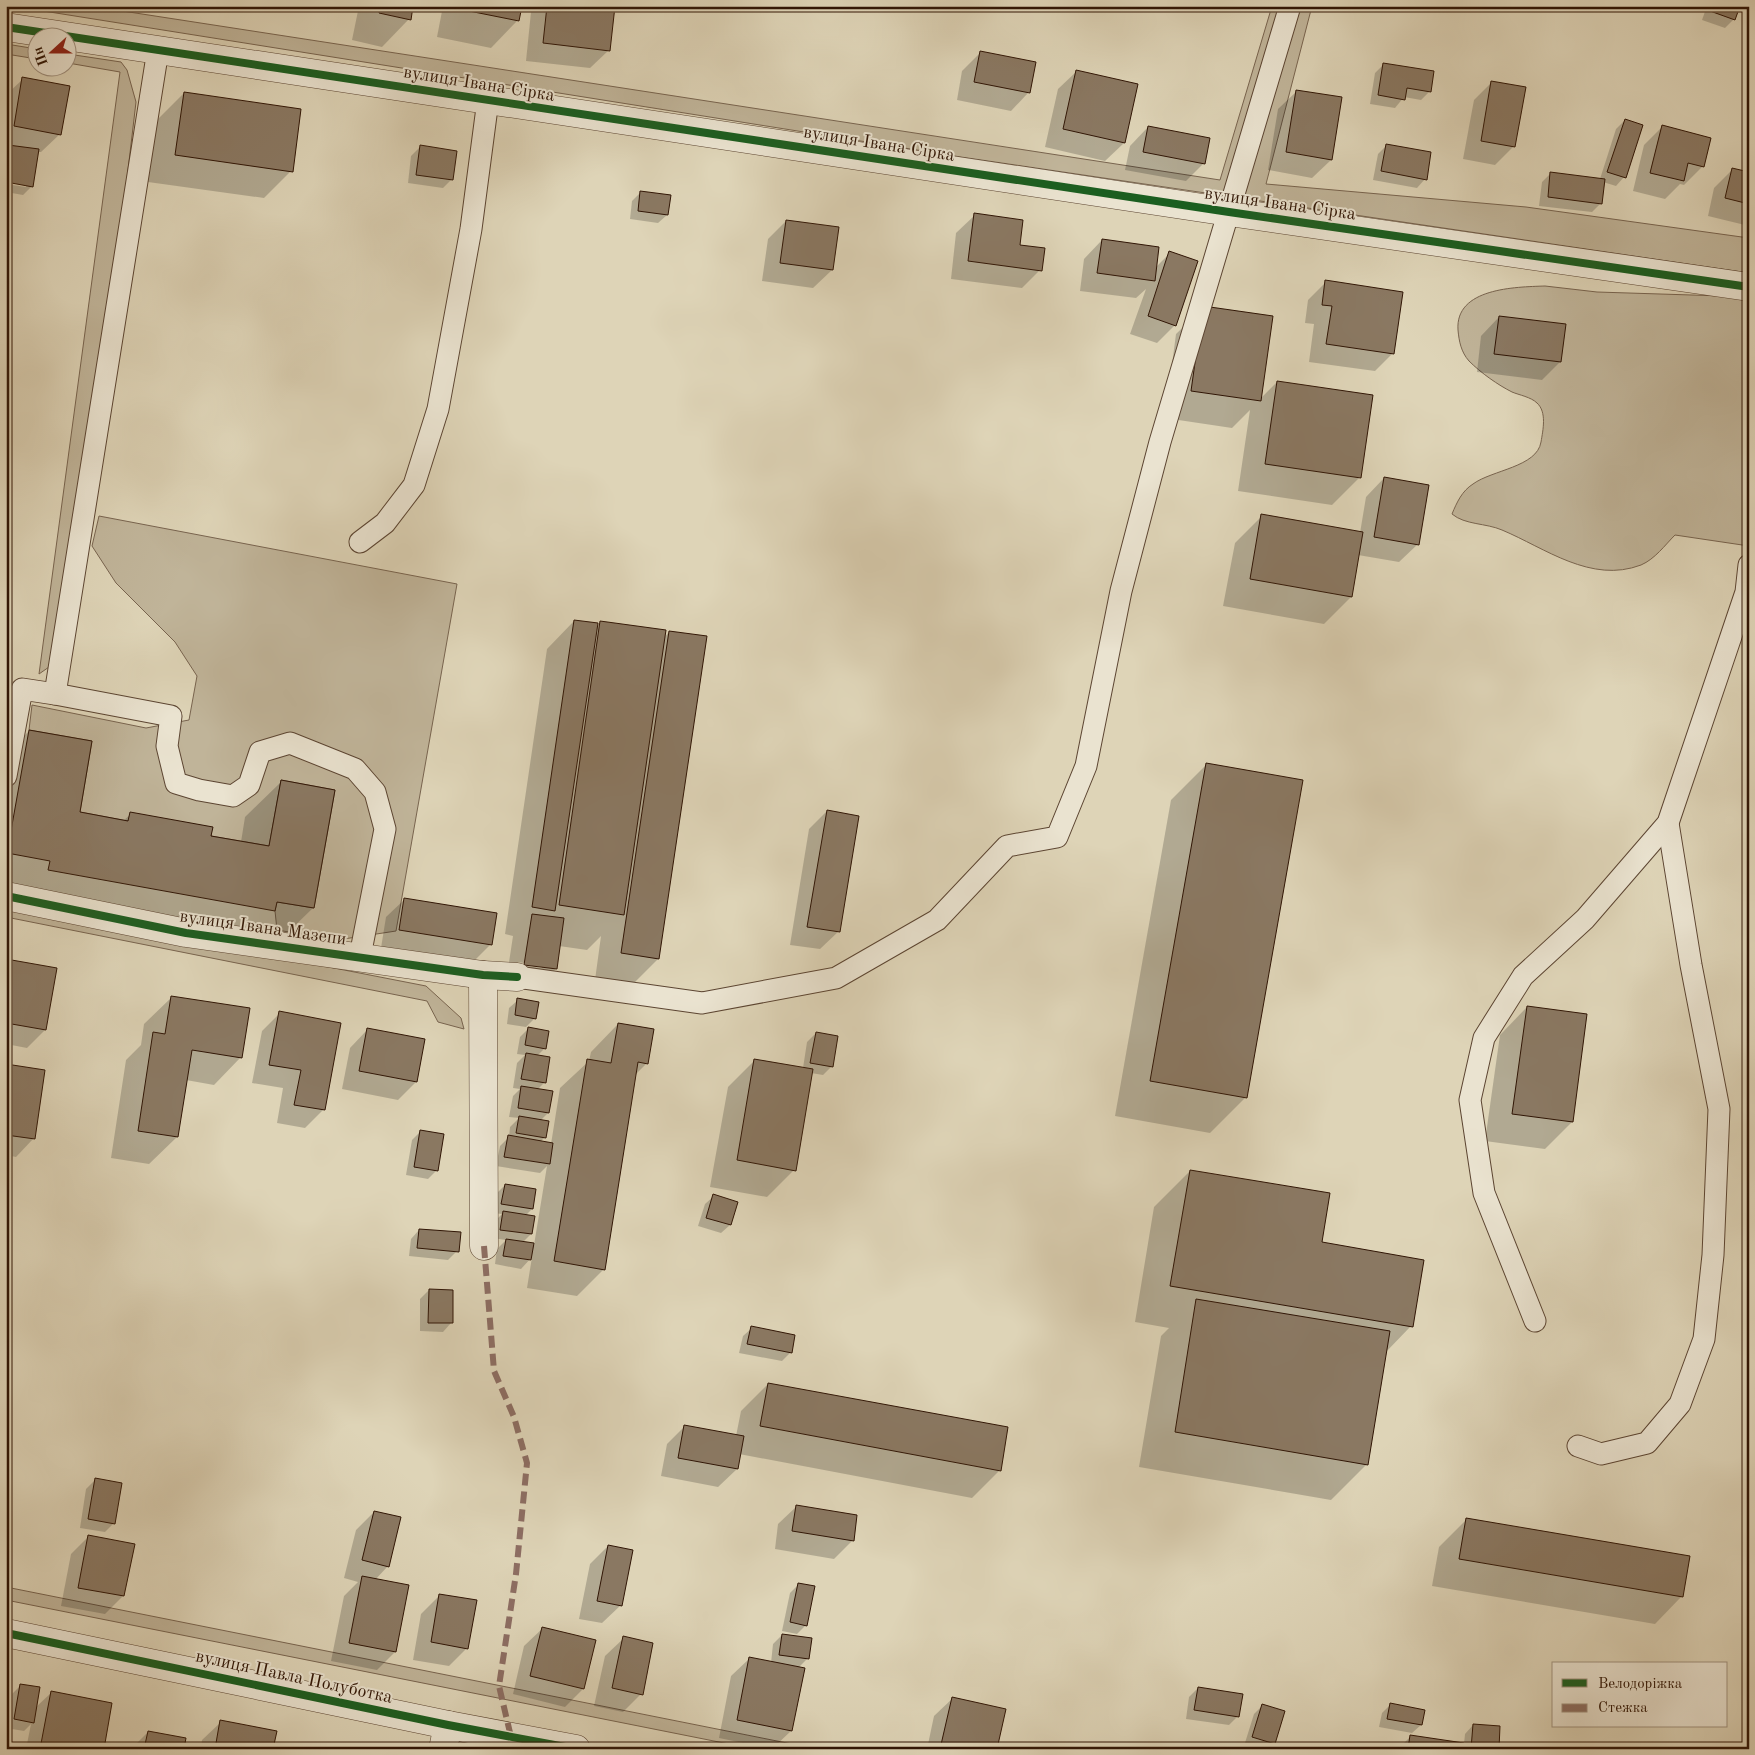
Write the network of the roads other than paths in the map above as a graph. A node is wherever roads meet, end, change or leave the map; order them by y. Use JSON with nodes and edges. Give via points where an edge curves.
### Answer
{"nodes":[{"id":1,"x":1290,"y":6,"type":"edge"},
{"id":2,"x":6,"y":27,"type":"edge"},
{"id":3,"x":158,"y":50,"type":"junction"},
{"id":4,"x":488,"y":100,"type":"junction"},
{"id":5,"x":1229,"y":212,"type":"junction"},
{"id":6,"x":1749,"y":287,"type":"edge"},
{"id":7,"x":360,"y":542,"type":"dead end"},
{"id":8,"x":1749,"y":566,"type":"edge"},
{"id":9,"x":55,"y":694,"type":"junction"},
{"id":10,"x":6,"y":776,"type":"edge"},
{"id":11,"x":1668,"y":823,"type":"junction"},
{"id":12,"x":6,"y":896,"type":"edge"},
{"id":13,"x":360,"y":956,"type":"junction"},
{"id":14,"x":483,"y":975,"type":"junction"},
{"id":15,"x":517,"y":977,"type":"joint"},
{"id":16,"x":484,"y":1246,"type":"dead end"},
{"id":17,"x":1535,"y":1321,"type":"dead end"},
{"id":18,"x":1578,"y":1446,"type":"dead end"},
{"id":19,"x":6,"y":1633,"type":"edge"},
{"id":20,"x":445,"y":1737,"type":"edge"},
{"id":21,"x":576,"y":1749,"type":"edge"}],
"edges":[{"from":1,"to":5,"type":"lane"},
{"from":2,"to":3,"type":"street","name":"вулиця Івана Сірка"},
{"from":3,"to":4,"type":"street","name":"вулиця Івана Сірка"},
{"from":3,"to":9,"type":"lane"},
{"from":4,"to":5,"type":"street","name":"вулиця Івана Сірка"},
{"from":4,"to":7,"type":"lane","via":[[471,229],[438,409],[414,484],[385,523]]},
{"from":5,"to":6,"type":"street","name":"вулиця Івана Сірка"},
{"from":5,"to":15,"type":"lane","via":[[1160,442],[1121,591],[1086,766],[1058,837],[1007,846],[937,920],[836,978],[702,1003]]},
{"from":8,"to":11,"type":"lane","via":[[1746,592]]},
{"from":9,"to":10,"type":"lane","via":[[22,689]]},
{"from":9,"to":13,"type":"lane","via":[[171,716],[167,746],[176,782],[199,790],[233,796],[248,785],[260,752],[290,744],[355,769],[374,792],[385,829]]},
{"from":11,"to":17,"type":"lane","via":[[1584,919],[1523,976],[1484,1038],[1470,1100],[1484,1193]]},
{"from":11,"to":18,"type":"lane","via":[[1719,1109],[1713,1255],[1704,1339],[1680,1404],[1647,1443],[1601,1454]]},
{"from":12,"to":13,"type":"street","name":"вулиця Івана Мазепи","via":[[186,933]]},
{"from":13,"to":14,"type":"street","name":"вулиця Івана Мазепи"},
{"from":14,"to":15,"type":"street","name":"вулиця Івана Мазепи"},
{"from":14,"to":16,"type":"street"},
{"from":19,"to":20,"type":"street","name":"вулиця Павла Полуботка"},
{"from":20,"to":21,"type":"street","name":"вулиця Павла Полуботка"}]}
